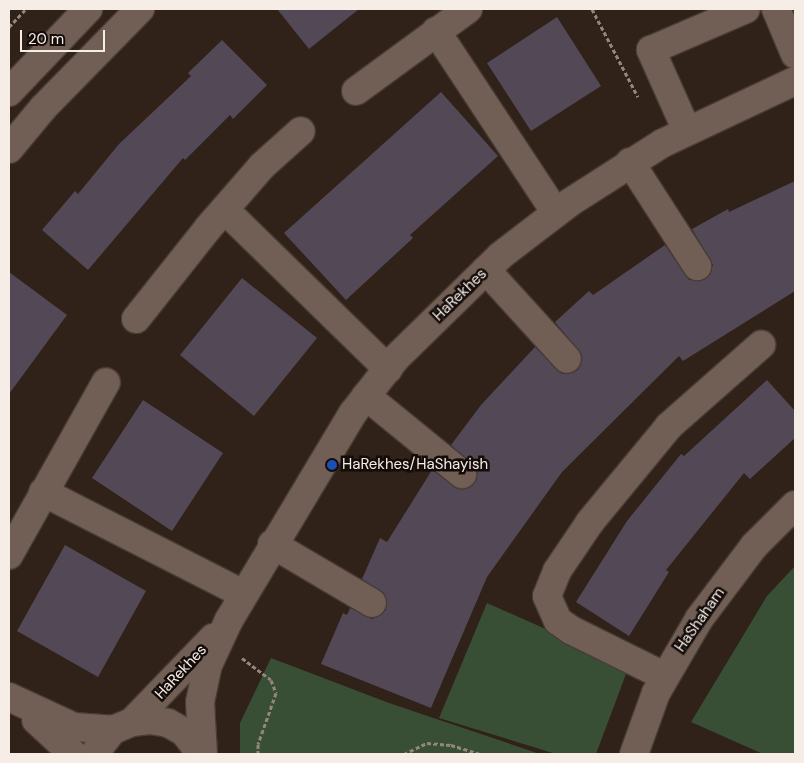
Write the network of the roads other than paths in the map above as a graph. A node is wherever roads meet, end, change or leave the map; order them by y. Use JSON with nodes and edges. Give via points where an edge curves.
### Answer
{"nodes":[{"id":1,"x":88,"y":9,"type":"edge"},
{"id":2,"x":140,"y":9,"type":"edge"},
{"id":3,"x":468,"y":9,"type":"edge"},
{"id":4,"x":746,"y":9,"type":"edge"},
{"id":5,"x":776,"y":9,"type":"edge"},
{"id":6,"x":436,"y":31,"type":"junction"},
{"id":7,"x":795,"y":54,"type":"edge"},
{"id":8,"x":793,"y":90,"type":"edge"},
{"id":9,"x":356,"y":91,"type":"dead end"},
{"id":10,"x":9,"y":92,"type":"edge"},
{"id":11,"x":300,"y":131,"type":"dead end"},
{"id":12,"x":687,"y":131,"type":"junction"},
{"id":13,"x":9,"y":149,"type":"edge"},
{"id":14,"x":630,"y":162,"type":"junction"},
{"id":15,"x":225,"y":210,"type":"junction"},
{"id":16,"x":556,"y":213,"type":"junction"},
{"id":17,"x":697,"y":266,"type":"dead end"},
{"id":18,"x":486,"y":270,"type":"junction"},
{"id":19,"x":136,"y":319,"type":"dead end"},
{"id":20,"x":761,"y":345,"type":"dead end"},
{"id":21,"x":567,"y":359,"type":"dead end"},
{"id":22,"x":388,"y":369,"type":"junction"},
{"id":23,"x":106,"y":382,"type":"dead end"},
{"id":24,"x":366,"y":396,"type":"junction"},
{"id":25,"x":462,"y":474,"type":"dead end"},
{"id":26,"x":43,"y":492,"type":"junction"},
{"id":27,"x":795,"y":505,"type":"edge"},
{"id":28,"x":272,"y":544,"type":"junction"},
{"id":29,"x":9,"y":555,"type":"edge"},
{"id":30,"x":243,"y":594,"type":"junction"},
{"id":31,"x":372,"y":603,"type":"dead end"},
{"id":32,"x":224,"y":631,"type":"junction"},
{"id":33,"x":664,"y":676,"type":"junction"},
{"id":34,"x":11,"y":699,"type":"edge"},
{"id":35,"x":123,"y":726,"type":"junction"},
{"id":36,"x":73,"y":754,"type":"edge"},
{"id":37,"x":94,"y":754,"type":"edge"},
{"id":38,"x":202,"y":754,"type":"edge"},
{"id":39,"x":634,"y":754,"type":"edge"}],
"edges":[{"from":1,"to":10,"type":"street"},
{"from":2,"to":13,"type":"street","via":[[43,108]]},
{"from":3,"to":6,"type":"street"},
{"from":4,"to":12,"type":"street","via":[[651,50]]},
{"from":5,"to":7,"type":"street"},
{"from":6,"to":9,"type":"street"},
{"from":6,"to":16,"type":"street"},
{"from":8,"to":12,"type":"street","name":"HaRekhes"},
{"from":11,"to":15,"type":"street","via":[[262,166]]},
{"from":12,"to":14,"type":"street","name":"HaRekhes"},
{"from":14,"to":16,"type":"street","name":"HaRekhes"},
{"from":14,"to":17,"type":"street"},
{"from":15,"to":19,"type":"street"},
{"from":15,"to":22,"type":"street"},
{"from":16,"to":18,"type":"street","name":"HaRekhes"},
{"from":18,"to":21,"type":"street"},
{"from":18,"to":22,"type":"street","name":"HaRekhes"},
{"from":20,"to":33,"type":"street","via":[[669,426],[590,522],[557,571],[547,596],[558,621],[564,626]]},
{"from":22,"to":24,"type":"street","name":"HaRekhes"},
{"from":23,"to":26,"type":"street"},
{"from":24,"to":25,"type":"street"},
{"from":24,"to":28,"type":"street","name":"HaRekhes"},
{"from":26,"to":29,"type":"street"},
{"from":26,"to":30,"type":"street"},
{"from":27,"to":33,"type":"street","name":"HaShaham","via":[[749,553],[699,619]]},
{"from":28,"to":30,"type":"street","name":"HaRekhes"},
{"from":28,"to":31,"type":"street"},
{"from":30,"to":32,"type":"street","name":"HaRekhes"},
{"from":32,"to":35,"type":"street","name":"HaRekhes"},
{"from":32,"to":38,"type":"street","name":"HaRekhes","via":[[208,665],[200,702]]},
{"from":33,"to":39,"type":"street","name":"HaShaham"},
{"from":34,"to":35,"type":"street","via":[[74,727]]},
{"from":34,"to":36,"type":"street"},
{"from":35,"to":37,"type":"street","name":"HaRekhes"},
{"from":35,"to":38,"type":"street","via":[[150,720],[168,723],[184,732]]}]}
